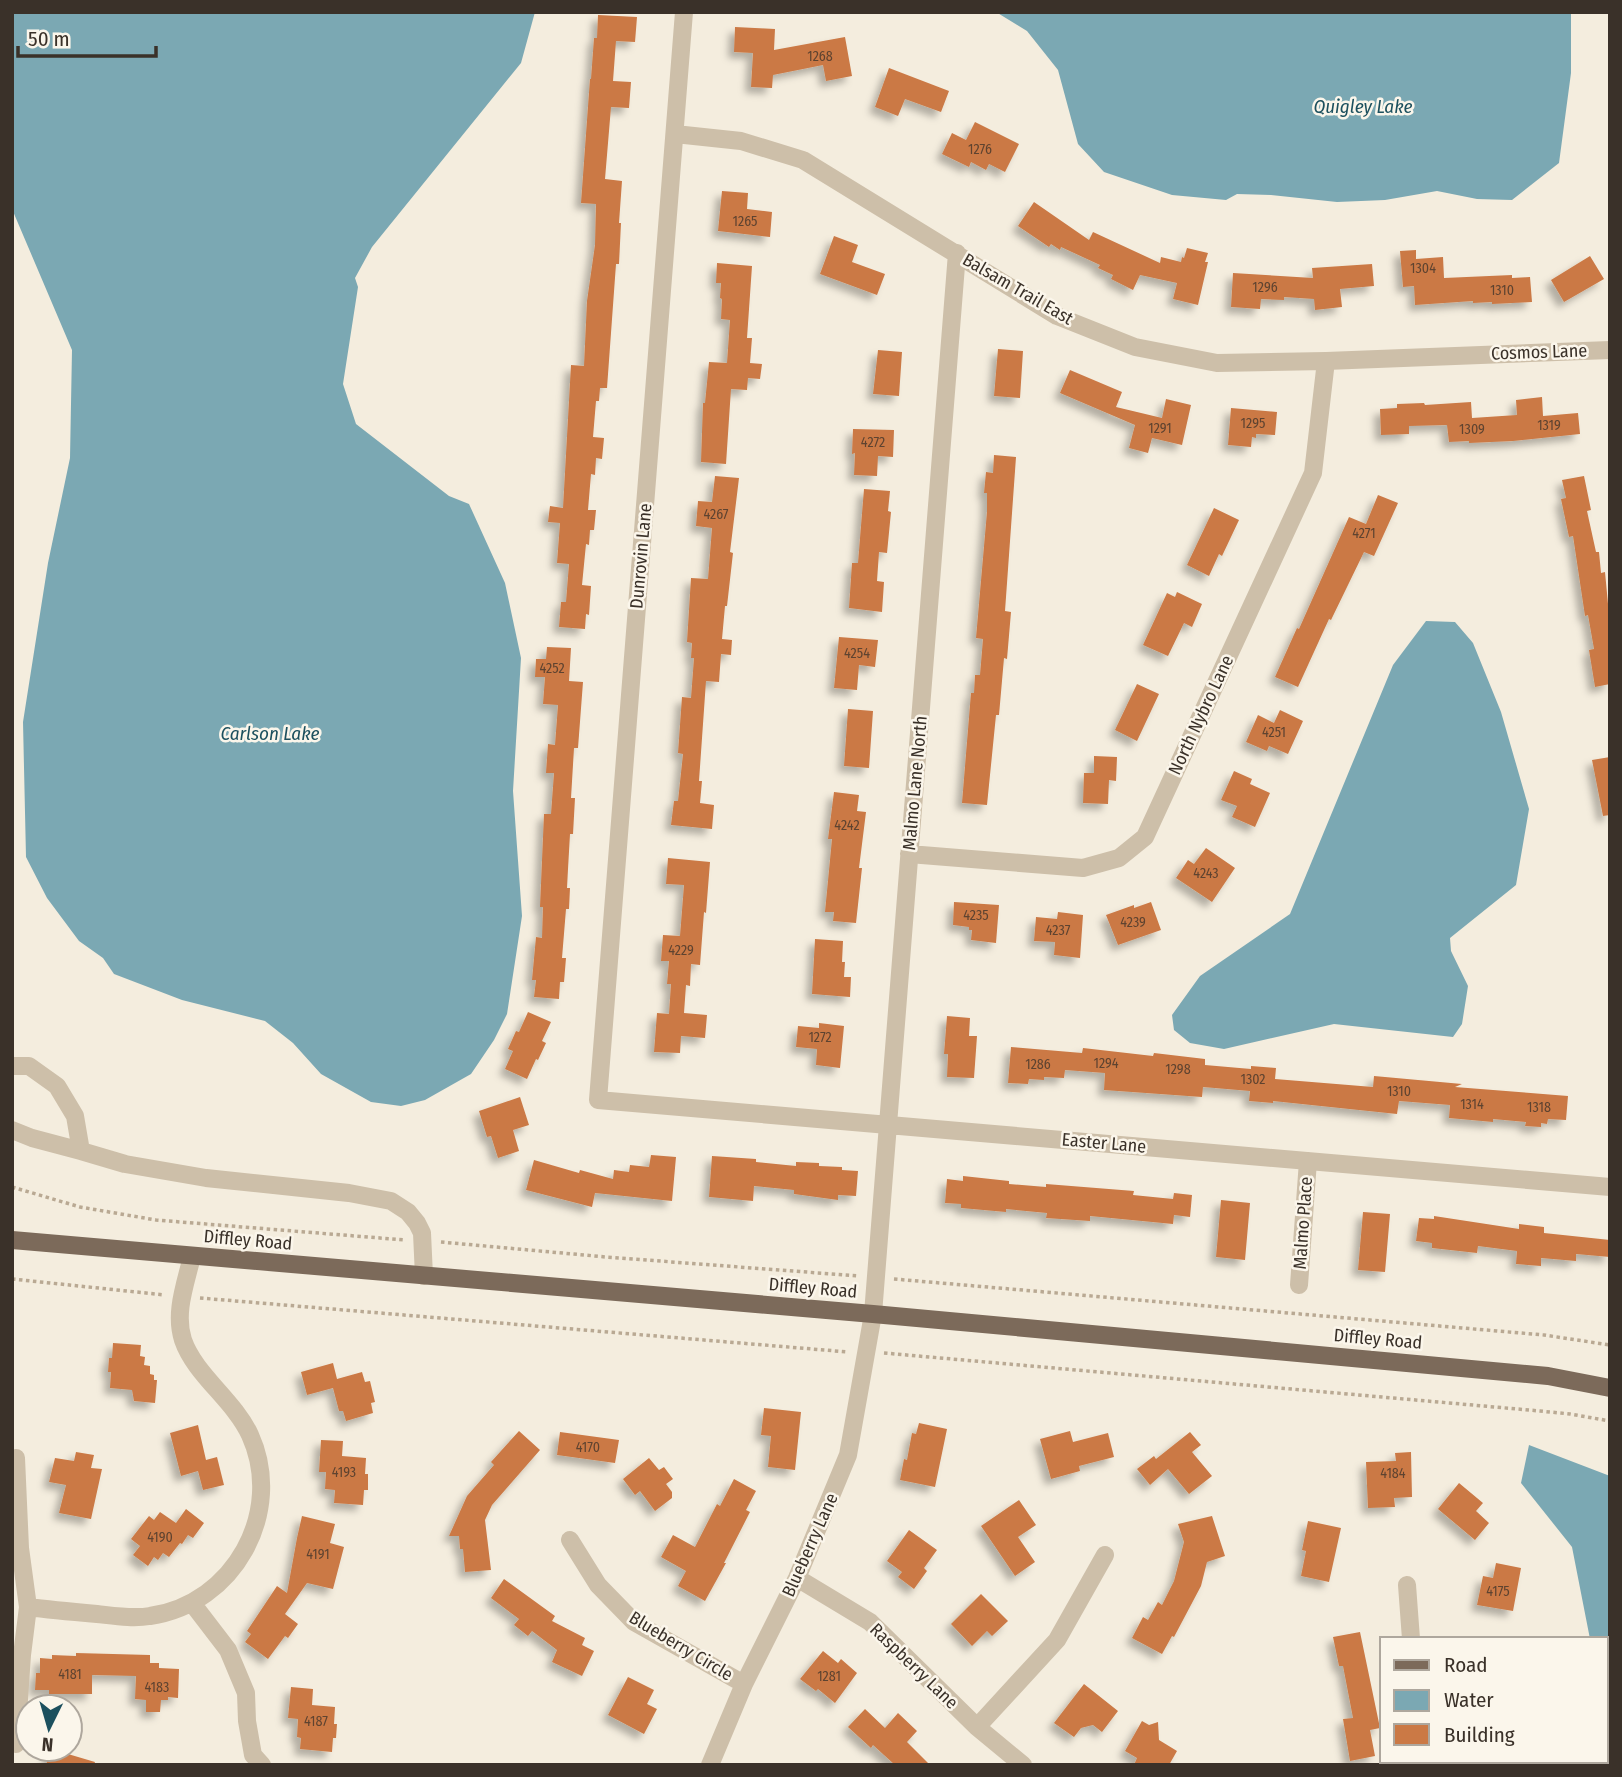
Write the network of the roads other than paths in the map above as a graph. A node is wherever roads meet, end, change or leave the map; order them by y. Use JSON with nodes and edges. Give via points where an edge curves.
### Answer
{"nodes":[{"id":1,"x":684,"y":12,"type":"edge"},
{"id":2,"x":675,"y":134,"type":"junction"},
{"id":3,"x":957,"y":253,"type":"junction"},
{"id":4,"x":1610,"y":350,"type":"edge"},
{"id":5,"x":1468,"y":355,"type":"joint"},
{"id":6,"x":1326,"y":361,"type":"junction"},
{"id":7,"x":909,"y":854,"type":"junction"},
{"id":8,"x":12,"y":1066,"type":"edge"},
{"id":9,"x":598,"y":1100,"type":"joint"},
{"id":10,"x":887,"y":1125,"type":"junction"},
{"id":11,"x":12,"y":1130,"type":"edge"},
{"id":12,"x":81,"y":1152,"type":"junction"},
{"id":13,"x":1308,"y":1161,"type":"junction"},
{"id":14,"x":1610,"y":1186,"type":"edge"},
{"id":15,"x":12,"y":1241,"type":"edge"},
{"id":16,"x":192,"y":1256,"type":"junction"},
{"id":17,"x":424,"y":1276,"type":"junction"},
{"id":18,"x":1298,"y":1285,"type":"dead end"},
{"id":19,"x":873,"y":1314,"type":"junction"},
{"id":20,"x":1610,"y":1388,"type":"edge"},
{"id":21,"x":16,"y":1458,"type":"dead end"},
{"id":22,"x":570,"y":1540,"type":"dead end"},
{"id":23,"x":1105,"y":1555,"type":"dead end"},
{"id":24,"x":797,"y":1578,"type":"junction"},
{"id":25,"x":1407,"y":1585,"type":"dead end"},
{"id":26,"x":192,"y":1603,"type":"junction"},
{"id":27,"x":28,"y":1607,"type":"junction"},
{"id":28,"x":1410,"y":1637,"type":"edge"},
{"id":29,"x":744,"y":1684,"type":"junction"},
{"id":30,"x":19,"y":1693,"type":"edge"},
{"id":31,"x":977,"y":1727,"type":"junction"},
{"id":32,"x":262,"y":1765,"type":"edge"},
{"id":33,"x":710,"y":1765,"type":"edge"},
{"id":34,"x":1023,"y":1765,"type":"edge"}],
"edges":[{"from":1,"to":2,"type":"street","name":"Dunrovin Lane"},
{"from":2,"to":3,"type":"street","name":"Balsam Trail East","via":[[741,141],[803,160]]},
{"from":2,"to":9,"type":"street","name":"Dunrovin Lane"},
{"from":3,"to":6,"type":"street","name":"Balsam Trail East","via":[[1057,316],[1135,347],[1217,363]]},
{"from":3,"to":7,"type":"street","name":"Malmo Lane North"},
{"from":4,"to":5,"type":"street","name":"Cosmos Lane"},
{"from":5,"to":6,"type":"street","name":"Balsam Trail East"},
{"from":6,"to":7,"type":"street","name":"North Nybro Lane","via":[[1313,474],[1145,837],[1118,858],[1083,868]]},
{"from":7,"to":10,"type":"street","name":"Malmo Lane North"},
{"from":8,"to":12,"type":"street","via":[[29,1066],[57,1086],[75,1116]]},
{"from":9,"to":10,"type":"street","name":"Easter Lane"},
{"from":10,"to":13,"type":"street","name":"Easter Lane"},
{"from":10,"to":19,"type":"street","name":"Malmo Lane North"},
{"from":11,"to":12,"type":"street"},
{"from":12,"to":17,"type":"street","via":[[206,1178],[391,1201],[408,1212],[422,1233]]},
{"from":13,"to":14,"type":"street","name":"Easter Lane"},
{"from":13,"to":18,"type":"street","name":"Malmo Place"},
{"from":15,"to":16,"type":"main road","name":"Diffley Road"},
{"from":16,"to":17,"type":"main road","name":"Diffley Road"},
{"from":16,"to":26,"type":"street","via":[[180,1310],[188,1351],[247,1428],[257,1453],[262,1491],[256,1527],[239,1561],[228,1576]]},
{"from":17,"to":19,"type":"main road","name":"Diffley Road"},
{"from":19,"to":20,"type":"main road","name":"Diffley Road","via":[[1548,1376]]},
{"from":19,"to":24,"type":"street","name":"Blueberry Lane","via":[[849,1455]]},
{"from":21,"to":27,"type":"street"},
{"from":22,"to":29,"type":"street","name":"Blueberry Circle","via":[[598,1585],[634,1622]]},
{"from":23,"to":31,"type":"street","via":[[1057,1640]]},
{"from":24,"to":29,"type":"street","name":"Blueberry Lane"},
{"from":24,"to":31,"type":"street","name":"Raspberry Lane","via":[[870,1622]]},
{"from":25,"to":28,"type":"street"},
{"from":26,"to":27,"type":"street","via":[[130,1617]]},
{"from":26,"to":32,"type":"street","via":[[228,1650],[246,1693],[253,1755]]},
{"from":27,"to":30,"type":"street"},
{"from":29,"to":33,"type":"street","name":"Blueberry Lane"},
{"from":31,"to":34,"type":"street","name":"Raspberry Lane"}]}
